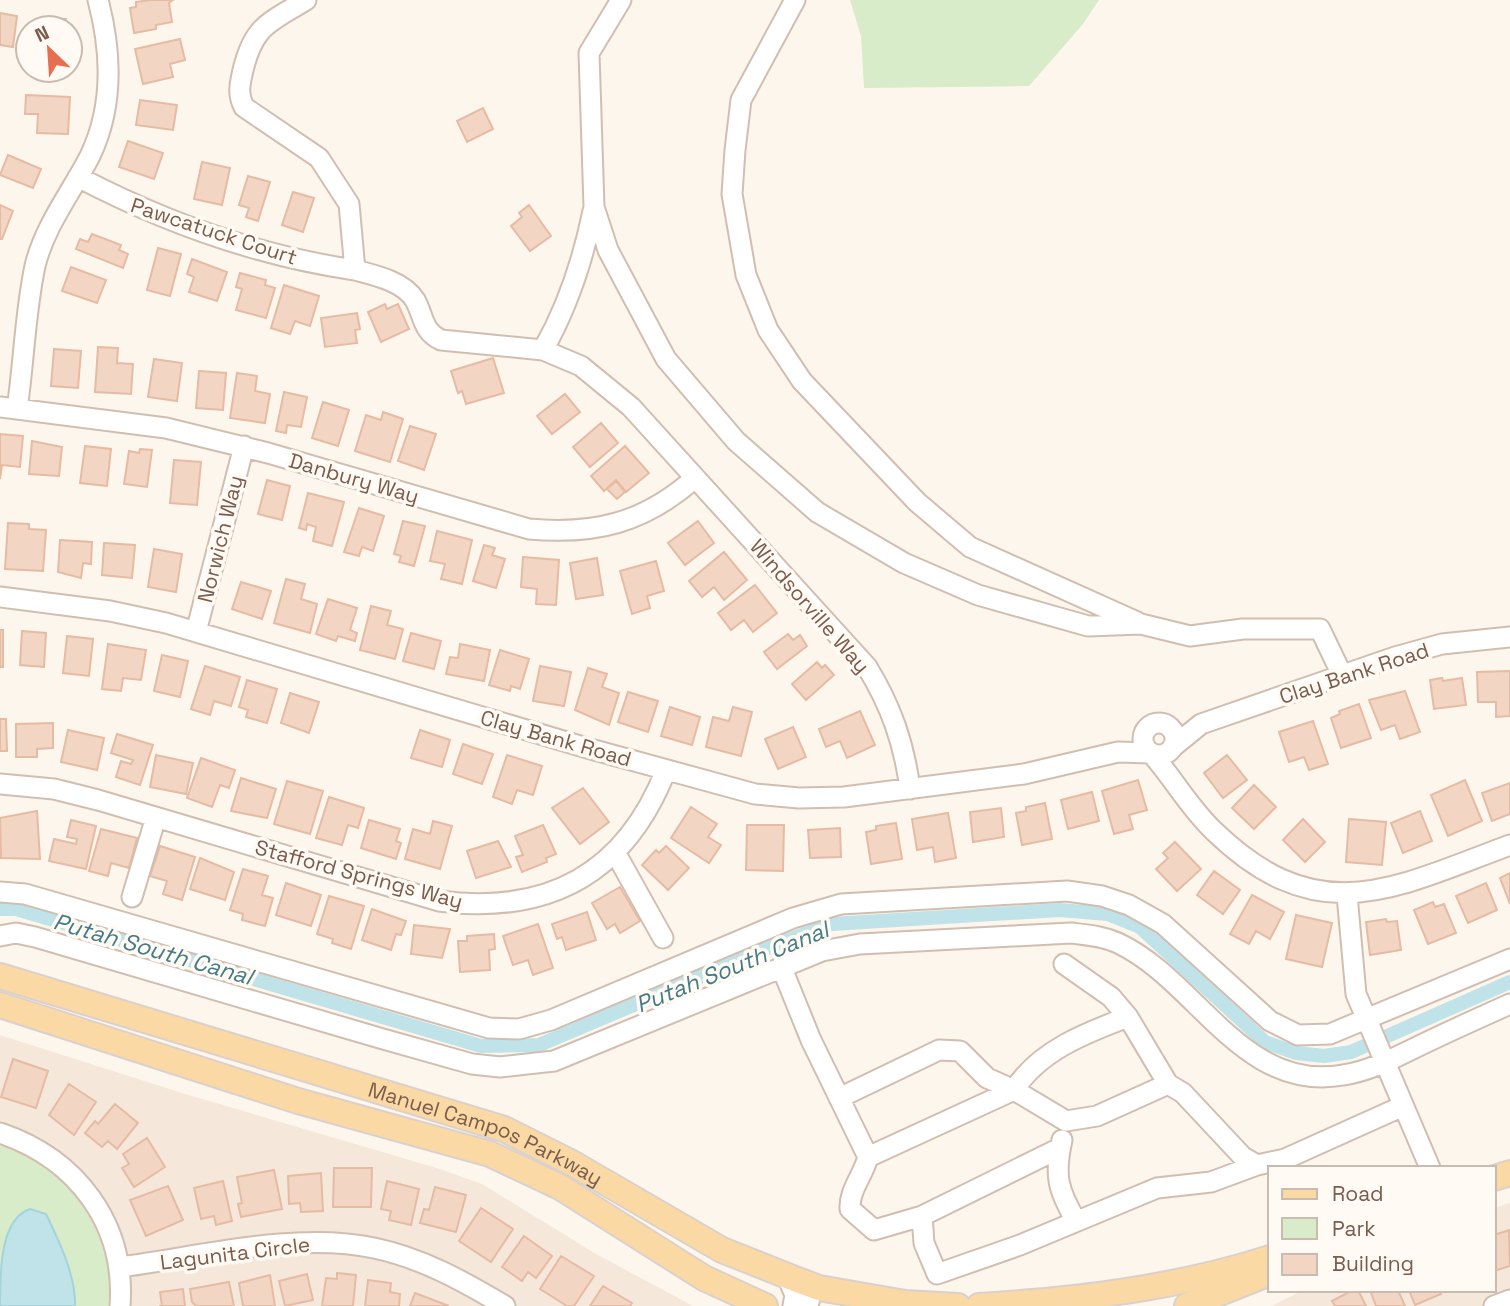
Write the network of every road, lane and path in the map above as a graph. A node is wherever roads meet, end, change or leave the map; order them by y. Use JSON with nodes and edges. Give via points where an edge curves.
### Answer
{"nodes":[{"id":1,"x":98,"y":0,"type":"edge"},
{"id":2,"x":306,"y":0,"type":"edge"},
{"id":3,"x":621,"y":0,"type":"edge"},
{"id":4,"x":795,"y":0,"type":"edge"},
{"id":5,"x":78,"y":177,"type":"junction"},
{"id":6,"x":594,"y":207,"type":"junction"},
{"id":7,"x":355,"y":270,"type":"junction"},
{"id":8,"x":543,"y":350,"type":"junction"},
{"id":9,"x":9,"y":408,"type":"edge"},
{"id":10,"x":244,"y":446,"type":"junction"},
{"id":11,"x":695,"y":478,"type":"junction"},
{"id":12,"x":0,"y":597,"type":"edge"},
{"id":13,"x":1141,"y":624,"type":"junction"},
{"id":14,"x":196,"y":632,"type":"junction"},
{"id":15,"x":1510,"y":637,"type":"edge"},
{"id":16,"x":1342,"y":675,"type":"junction"},
{"id":17,"x":1165,"y":723,"type":"junction"},
{"id":18,"x":1200,"y":724,"type":"junction"},
{"id":19,"x":1144,"y":731,"type":"junction"},
{"id":20,"x":1173,"y":747,"type":"junction"},
{"id":21,"x":1118,"y":752,"type":"junction"},
{"id":22,"x":1151,"y":753,"type":"junction"},
{"id":23,"x":666,"y":770,"type":"junction"},
{"id":24,"x":1175,"y":779,"type":"junction"},
{"id":25,"x":0,"y":784,"type":"edge"},
{"id":26,"x":910,"y":789,"type":"junction"},
{"id":27,"x":156,"y":817,"type":"junction"},
{"id":28,"x":1510,"y":845,"type":"edge"},
{"id":29,"x":615,"y":852,"type":"junction"},
{"id":30,"x":0,"y":892,"type":"edge"},
{"id":31,"x":1347,"y":895,"type":"junction"},
{"id":32,"x":132,"y":897,"type":"dead end"},
{"id":33,"x":0,"y":936,"type":"edge"},
{"id":34,"x":663,"y":938,"type":"dead end"},
{"id":35,"x":1510,"y":959,"type":"edge"},
{"id":36,"x":1064,"y":964,"type":"dead end"},
{"id":37,"x":780,"y":966,"type":"junction"},
{"id":38,"x":0,"y":976,"type":"edge"},
{"id":39,"x":1510,"y":1004,"type":"edge"},
{"id":40,"x":0,"y":1005,"type":"edge"},
{"id":41,"x":1128,"y":1017,"type":"junction"},
{"id":42,"x":1369,"y":1023,"type":"junction"},
{"id":43,"x":1384,"y":1056,"type":"junction"},
{"id":44,"x":1168,"y":1084,"type":"junction"},
{"id":45,"x":1014,"y":1090,"type":"junction"},
{"id":46,"x":839,"y":1098,"type":"junction"},
{"id":47,"x":1402,"y":1106,"type":"junction"},
{"id":48,"x":1066,"y":1121,"type":"junction"},
{"id":49,"x":0,"y":1133,"type":"edge"},
{"id":50,"x":1060,"y":1148,"type":"junction"},
{"id":51,"x":868,"y":1157,"type":"junction"},
{"id":52,"x":1257,"y":1165,"type":"junction"},
{"id":53,"x":1429,"y":1166,"type":"edge"},
{"id":54,"x":922,"y":1216,"type":"junction"},
{"id":55,"x":1076,"y":1222,"type":"junction"},
{"id":56,"x":1268,"y":1259,"type":"edge"},
{"id":57,"x":120,"y":1267,"type":"junction"},
{"id":58,"x":1268,"y":1274,"type":"edge"},
{"id":59,"x":787,"y":1276,"type":"junction"},
{"id":60,"x":811,"y":1296,"type":"edge"},
{"id":61,"x":1510,"y":1300,"type":"edge"},
{"id":62,"x":120,"y":1306,"type":"edge"},
{"id":63,"x":505,"y":1306,"type":"edge"},
{"id":64,"x":765,"y":1306,"type":"edge"},
{"id":65,"x":779,"y":1306,"type":"edge"},
{"id":66,"x":793,"y":1306,"type":"edge"},
{"id":67,"x":958,"y":1306,"type":"edge"},
{"id":68,"x":979,"y":1306,"type":"edge"},
{"id":69,"x":1187,"y":1306,"type":"edge"},
{"id":70,"x":1494,"y":1306,"type":"edge"}],
"edges":[{"from":1,"to":5,"type":"street","via":[[109,62],[108,92],[103,120]]},
{"from":2,"to":7,"type":"street","via":[[254,36],[239,98],[244,107],[319,158],[349,204]]},
{"from":3,"to":6,"type":"street","via":[[589,53]]},
{"from":4,"to":13,"type":"street","via":[[741,100],[735,150],[732,194],[746,275],[768,330],[802,381],[918,502],[970,547]]},
{"from":5,"to":7,"type":"street","name":"Pawcatuck Court","via":[[134,207],[188,226],[316,264]]},
{"from":5,"to":9,"type":"street","via":[[46,233],[35,266]]},
{"from":6,"to":8,"type":"street","via":[[584,254],[561,318]]},
{"from":6,"to":13,"type":"street","via":[[608,250],[666,359],[736,441],[817,512],[904,564],[978,595],[1088,626]]},
{"from":7,"to":8,"type":"street","name":"Pawcatuck Court","via":[[386,278],[410,294],[424,325],[441,340]]},
{"from":8,"to":11,"type":"street","name":"Windsorville Way","via":[[581,366],[607,386]]},
{"from":9,"to":10,"type":"street","name":"Danbury Way","via":[[166,428]]},
{"from":10,"to":11,"type":"street","name":"Danbury Way","via":[[529,529],[567,532],[607,527],[639,516]]},
{"from":10,"to":14,"type":"street","name":"Norwich Way"},
{"from":11,"to":26,"type":"street","name":"Windsorville Way","via":[[867,667],[894,717]]},
{"from":12,"to":14,"type":"street","name":"Clay Bank Road","via":[[110,611]]},
{"from":13,"to":16,"type":"street","via":[[1190,636],[1243,629],[1320,629]]},
{"from":14,"to":23,"type":"street","name":"Clay Bank Road"},
{"from":15,"to":16,"type":"street","name":"Clay Bank Road","via":[[1442,644]]},
{"from":16,"to":18,"type":"street","name":"Clay Bank Road"},
{"from":17,"to":18,"type":"street","name":"Clay Bank Road"},
{"from":17,"to":19,"type":"street","name":"Clay Bank Road","via":[[1153,723]]},
{"from":17,"to":20,"type":"street","via":[[1173,731]]},
{"from":18,"to":20,"type":"street","name":"Clay Bank Road"},
{"from":19,"to":21,"type":"street","name":"Clay Bank Road"},
{"from":19,"to":22,"type":"street","via":[[1143,743]]},
{"from":20,"to":22,"type":"street","name":"Clay Bank Road","via":[[1161,755]]},
{"from":20,"to":24,"type":"street"},
{"from":21,"to":22,"type":"street","name":"Clay Bank Road"},
{"from":21,"to":26,"type":"street","name":"Clay Bank Road","via":[[1024,774]]},
{"from":22,"to":24,"type":"street"},
{"from":23,"to":26,"type":"street","name":"Clay Bank Road","via":[[755,794],[799,798]]},
{"from":23,"to":29,"type":"street","name":"Stafford Springs Way","via":[[647,812]]},
{"from":24,"to":31,"type":"street","via":[[1190,805],[1255,866],[1287,883]]},
{"from":25,"to":27,"type":"street","name":"Stafford Springs Way","via":[[54,789]]},
{"from":27,"to":29,"type":"street","name":"Stafford Springs Way","via":[[439,901],[477,905],[513,903],[566,886]]},
{"from":27,"to":32,"type":"street"},
{"from":28,"to":31,"type":"street","via":[[1400,885]]},
{"from":29,"to":34,"type":"street"},
{"from":30,"to":42,"type":"street","via":[[38,897],[488,1028],[519,1029],[551,1020],[793,918],[841,904],[1067,891],[1129,905],[1163,925],[1270,1021],[1298,1035],[1330,1034]]},
{"from":31,"to":42,"type":"street","via":[[1356,994]]},
{"from":33,"to":37,"type":"street","via":[[35,937],[472,1064],[500,1067],[554,1061]]},
{"from":35,"to":42,"type":"street"},
{"from":36,"to":41,"type":"street","via":[[1111,997]]},
{"from":37,"to":43,"type":"street","via":[[860,944],[1095,935],[1136,953],[1247,1051],[1274,1068],[1294,1076],[1346,1075]]},
{"from":37,"to":46,"type":"street"},
{"from":38,"to":59,"type":"main road","name":"Manuel Campos Parkway","via":[[504,1129],[722,1250]]},
{"from":39,"to":43,"type":"street"},
{"from":40,"to":64,"type":"main road","name":"Manuel Campos Parkway","via":[[298,1101],[490,1154],[560,1187],[704,1278]]},
{"from":41,"to":44,"type":"street"},
{"from":41,"to":45,"type":"street","via":[[1042,1056]]},
{"from":42,"to":43,"type":"street"},
{"from":43,"to":47,"type":"street"},
{"from":44,"to":48,"type":"street","via":[[1097,1116]]},
{"from":44,"to":52,"type":"street","via":[[1183,1093],[1243,1157]]},
{"from":45,"to":46,"type":"street","via":[[987,1078],[960,1051],[950,1048]]},
{"from":45,"to":48,"type":"street"},
{"from":45,"to":51,"type":"street"},
{"from":46,"to":51,"type":"street"},
{"from":47,"to":52,"type":"street","via":[[1285,1159]]},
{"from":47,"to":53,"type":"street"},
{"from":48,"to":50,"type":"street"},
{"from":49,"to":57,"type":"street","via":[[59,1163],[85,1188],[103,1215]]},
{"from":50,"to":54,"type":"street"},
{"from":50,"to":55,"type":"street","via":[[1056,1174],[1061,1196]]},
{"from":51,"to":54,"type":"street","via":[[849,1196],[850,1209],[874,1230]]},
{"from":52,"to":55,"type":"street","via":[[1211,1182],[1157,1188]]},
{"from":54,"to":55,"type":"street","via":[[924,1243],[937,1275]]},
{"from":56,"to":68,"type":"main road","via":[[1185,1280],[1046,1302]]},
{"from":57,"to":62,"type":"street"},
{"from":57,"to":63,"type":"street","name":"Lagunita Circle","via":[[295,1243],[373,1247],[454,1275]]},
{"from":58,"to":69,"type":"main road"},
{"from":59,"to":60,"type":"main road","name":"Manuel Campos Parkway"},
{"from":59,"to":65,"type":"street"},
{"from":59,"to":66,"type":"street","via":[[795,1295]]},
{"from":60,"to":67,"type":"main road","name":"Manuel Campos Parkway"},
{"from":61,"to":70,"type":"street"}]}
